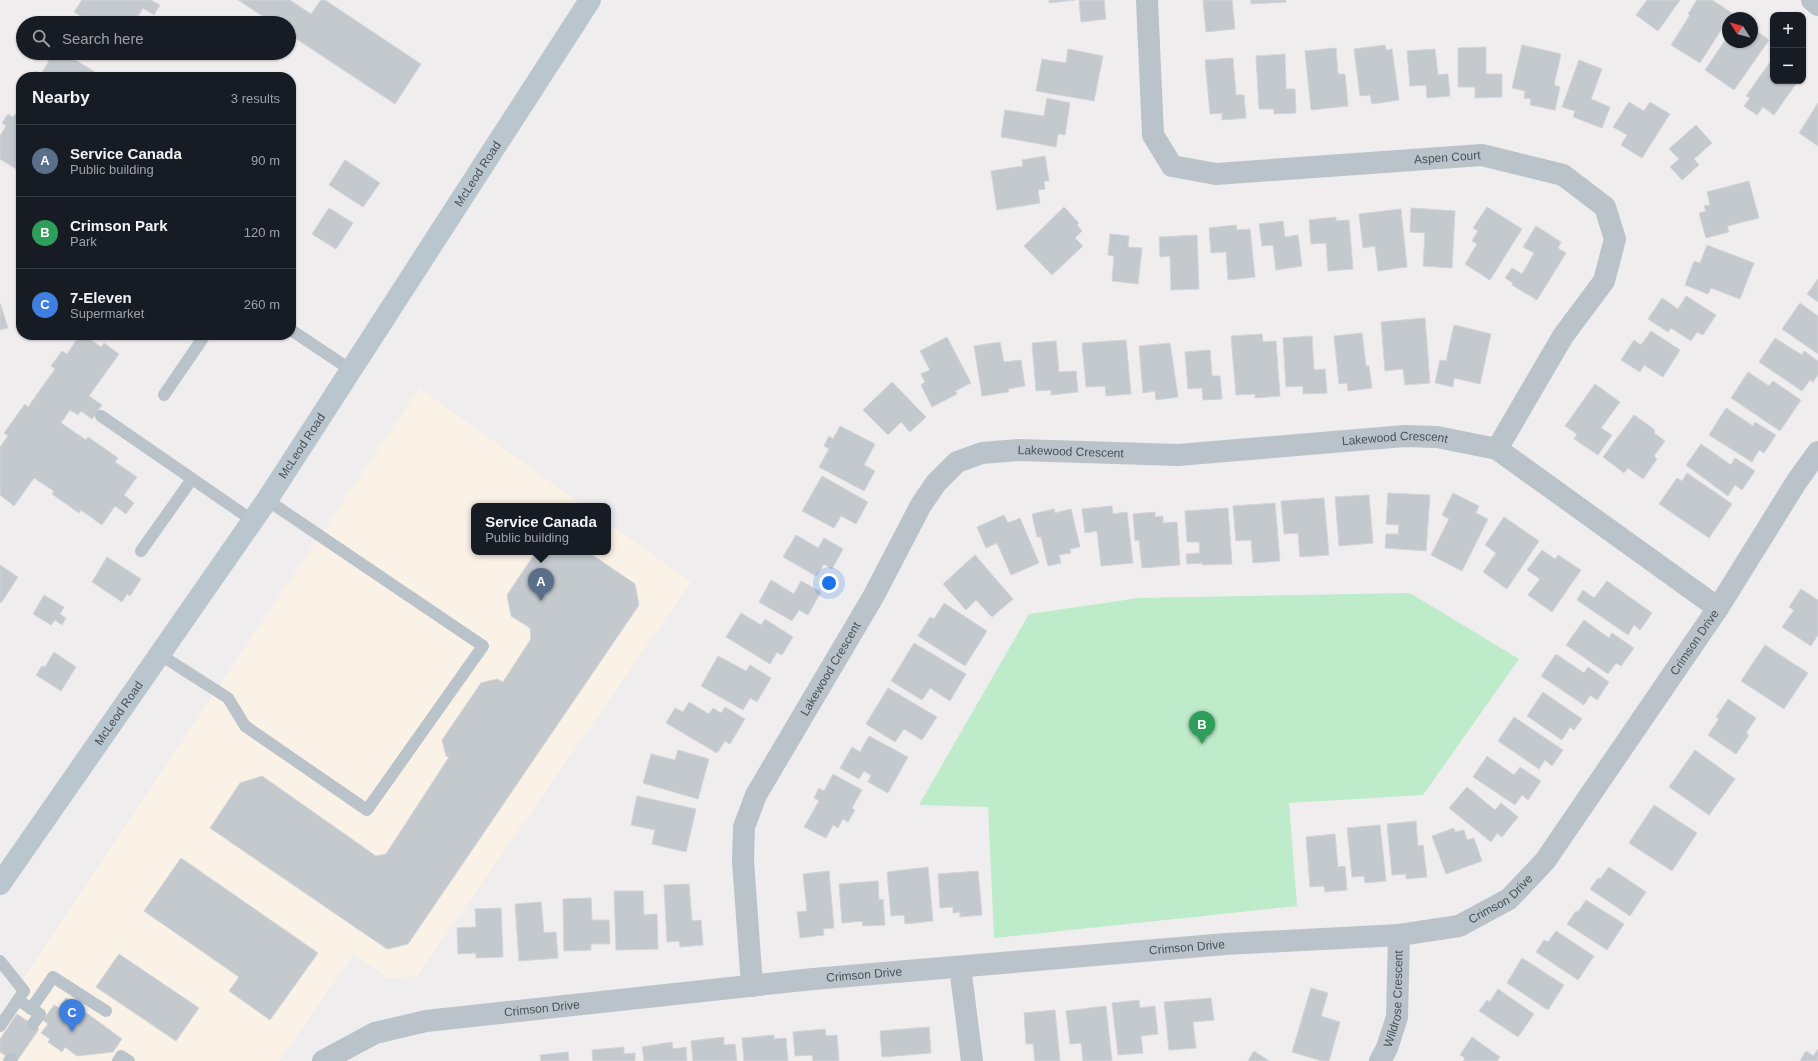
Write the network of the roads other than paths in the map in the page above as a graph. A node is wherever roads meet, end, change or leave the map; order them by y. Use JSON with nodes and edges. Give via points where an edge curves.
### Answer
{"nodes":[{"id":1,"x":590,"y":0,"type":"edge"},
{"id":2,"x":1147,"y":0,"type":"edge"},
{"id":3,"x":1812,"y":0,"type":"edge"},
{"id":4,"x":1818,"y":4,"type":"edge"},
{"id":5,"x":296,"y":333,"type":"edge"},
{"id":6,"x":202,"y":340,"type":"edge"},
{"id":7,"x":351,"y":370,"type":"junction"},
{"id":8,"x":164,"y":395,"type":"dead end"},
{"id":9,"x":101,"y":416,"type":"dead end"},
{"id":10,"x":1497,"y":449,"type":"junction"},
{"id":11,"x":1818,"y":452,"type":"edge"},
{"id":12,"x":192,"y":479,"type":"junction"},
{"id":13,"x":267,"y":500,"type":"junction"},
{"id":14,"x":252,"y":520,"type":"junction"},
{"id":15,"x":141,"y":551,"type":"dead end"},
{"id":16,"x":1718,"y":608,"type":"junction"},
{"id":17,"x":159,"y":654,"type":"junction"},
{"id":18,"x":0,"y":884,"type":"edge"},
{"id":19,"x":1399,"y":935,"type":"junction"},
{"id":20,"x":0,"y":961,"type":"edge"},
{"id":21,"x":960,"y":967,"type":"junction"},
{"id":22,"x":752,"y":986,"type":"junction"},
{"id":23,"x":18,"y":1000,"type":"junction"},
{"id":24,"x":31,"y":1009,"type":"junction"},
{"id":25,"x":106,"y":1011,"type":"dead end"},
{"id":26,"x":33,"y":1024,"type":"dead end"},
{"id":27,"x":0,"y":1026,"type":"edge"},
{"id":28,"x":118,"y":1061,"type":"edge"},
{"id":29,"x":129,"y":1061,"type":"edge"},
{"id":30,"x":324,"y":1061,"type":"edge"},
{"id":31,"x":972,"y":1061,"type":"edge"},
{"id":32,"x":1380,"y":1061,"type":"edge"}],
"edges":[{"from":1,"to":7,"type":"main road","name":"McLeod Road"},
{"from":2,"to":10,"type":"street","name":"Aspen Court","via":[[1153,135],[1172,166],[1216,174],[1482,155],[1563,175],[1605,207],[1615,239],[1604,281],[1563,336]]},
{"from":3,"to":4,"type":"street"},
{"from":5,"to":7,"type":"lane"},
{"from":6,"to":8,"type":"lane"},
{"from":7,"to":13,"type":"main road","name":"McLeod Road"},
{"from":9,"to":12,"type":"lane"},
{"from":10,"to":16,"type":"street","name":"Lakewood Crescent"},
{"from":10,"to":22,"type":"street","name":"Lakewood Crescent","via":[[1437,437],[1406,436],[1178,455],[1019,450],[982,453],[957,462],[936,482],[921,505],[873,597],[756,795],[744,827],[743,861]]},
{"from":11,"to":16,"type":"street","name":"Crimson Drive","via":[[1797,481]]},
{"from":12,"to":14,"type":"lane"},
{"from":12,"to":15,"type":"lane"},
{"from":13,"to":14,"type":"main road","name":"McLeod Road"},
{"from":13,"to":17,"type":"lane","via":[[483,646],[367,810],[245,726],[228,698]]},
{"from":14,"to":17,"type":"main road","name":"McLeod Road"},
{"from":16,"to":19,"type":"street","name":"Crimson Drive","via":[[1545,861],[1509,900],[1459,926]]},
{"from":17,"to":18,"type":"main road","name":"McLeod Road"},
{"from":19,"to":21,"type":"street","name":"Crimson Drive","via":[[1226,944]]},
{"from":19,"to":32,"type":"street","name":"Wildrose Crescent","via":[[1397,1017]]},
{"from":20,"to":23,"type":"lane","via":[[24,991]]},
{"from":21,"to":22,"type":"street","name":"Crimson Drive"},
{"from":21,"to":31,"type":"street"},
{"from":22,"to":30,"type":"street","name":"Crimson Drive","via":[[426,1021],[375,1033]]},
{"from":23,"to":24,"type":"lane"},
{"from":23,"to":27,"type":"lane"},
{"from":24,"to":25,"type":"lane","via":[[53,977]]},
{"from":24,"to":26,"type":"lane","via":[[40,1014]]},
{"from":28,"to":29,"type":"lane","via":[[121,1056]]}]}
